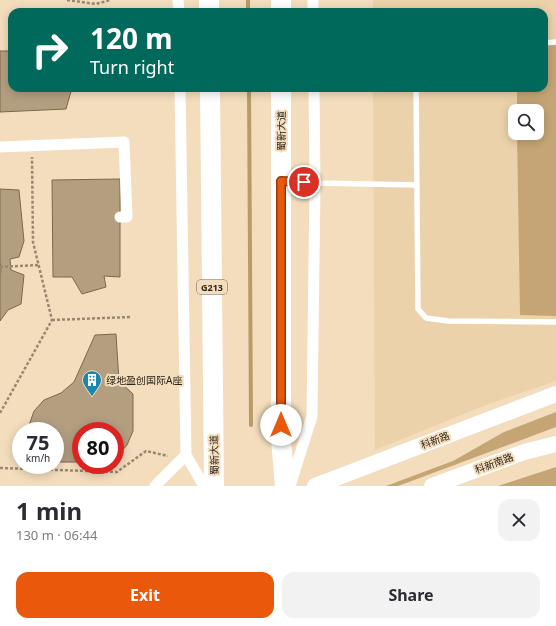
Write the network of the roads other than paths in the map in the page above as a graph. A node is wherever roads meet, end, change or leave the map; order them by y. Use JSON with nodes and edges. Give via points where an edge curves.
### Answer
{"nodes":[{"id":1,"x":180,"y":92,"type":"edge"},
{"id":2,"x":210,"y":92,"type":"edge"},
{"id":3,"x":281,"y":92,"type":"edge"},
{"id":4,"x":314,"y":92,"type":"edge"},
{"id":5,"x":416,"y":92,"type":"edge"},
{"id":6,"x":0,"y":147,"type":"edge"},
{"id":7,"x":281,"y":181,"type":"junction"},
{"id":8,"x":315,"y":183,"type":"junction"},
{"id":9,"x":417,"y":184,"type":"junction"},
{"id":10,"x":120,"y":217,"type":"dead end"},
{"id":11,"x":556,"y":322,"type":"edge"},
{"id":12,"x":556,"y":394,"type":"edge"},
{"id":13,"x":556,"y":444,"type":"edge"},
{"id":14,"x":186,"y":455,"type":"junction"},
{"id":15,"x":155,"y":486,"type":"edge"},
{"id":16,"x":204,"y":486,"type":"edge"},
{"id":17,"x":214,"y":486,"type":"edge"},
{"id":18,"x":286,"y":486,"type":"edge"},
{"id":19,"x":290,"y":486,"type":"edge"},
{"id":20,"x":315,"y":486,"type":"edge"},
{"id":21,"x":432,"y":486,"type":"edge"}],
"edges":[{"from":1,"to":14,"type":"street"},
{"from":2,"to":17,"type":"highway","name":"蜀新大道","number":"G213"},
{"from":3,"to":7,"type":"highway","name":"蜀新大道"},
{"from":4,"to":8,"type":"street"},
{"from":5,"to":9,"type":"lane"},
{"from":6,"to":10,"type":"street","via":[[124,142],[127,217]]},
{"from":7,"to":8,"type":"lane"},
{"from":7,"to":18,"type":"highway","name":"蜀新大道","via":[[281,440]]},
{"from":8,"to":9,"type":"lane"},
{"from":8,"to":19,"type":"street","via":[[312,416]]},
{"from":9,"to":11,"type":"lane","via":[[418,309],[426,318],[448,321]]},
{"from":12,"to":20,"type":"main road","name":"科新路"},
{"from":13,"to":21,"type":"main road","name":"科新南路","via":[[524,452]]},
{"from":14,"to":15,"type":"street"},
{"from":14,"to":16,"type":"street"}]}
